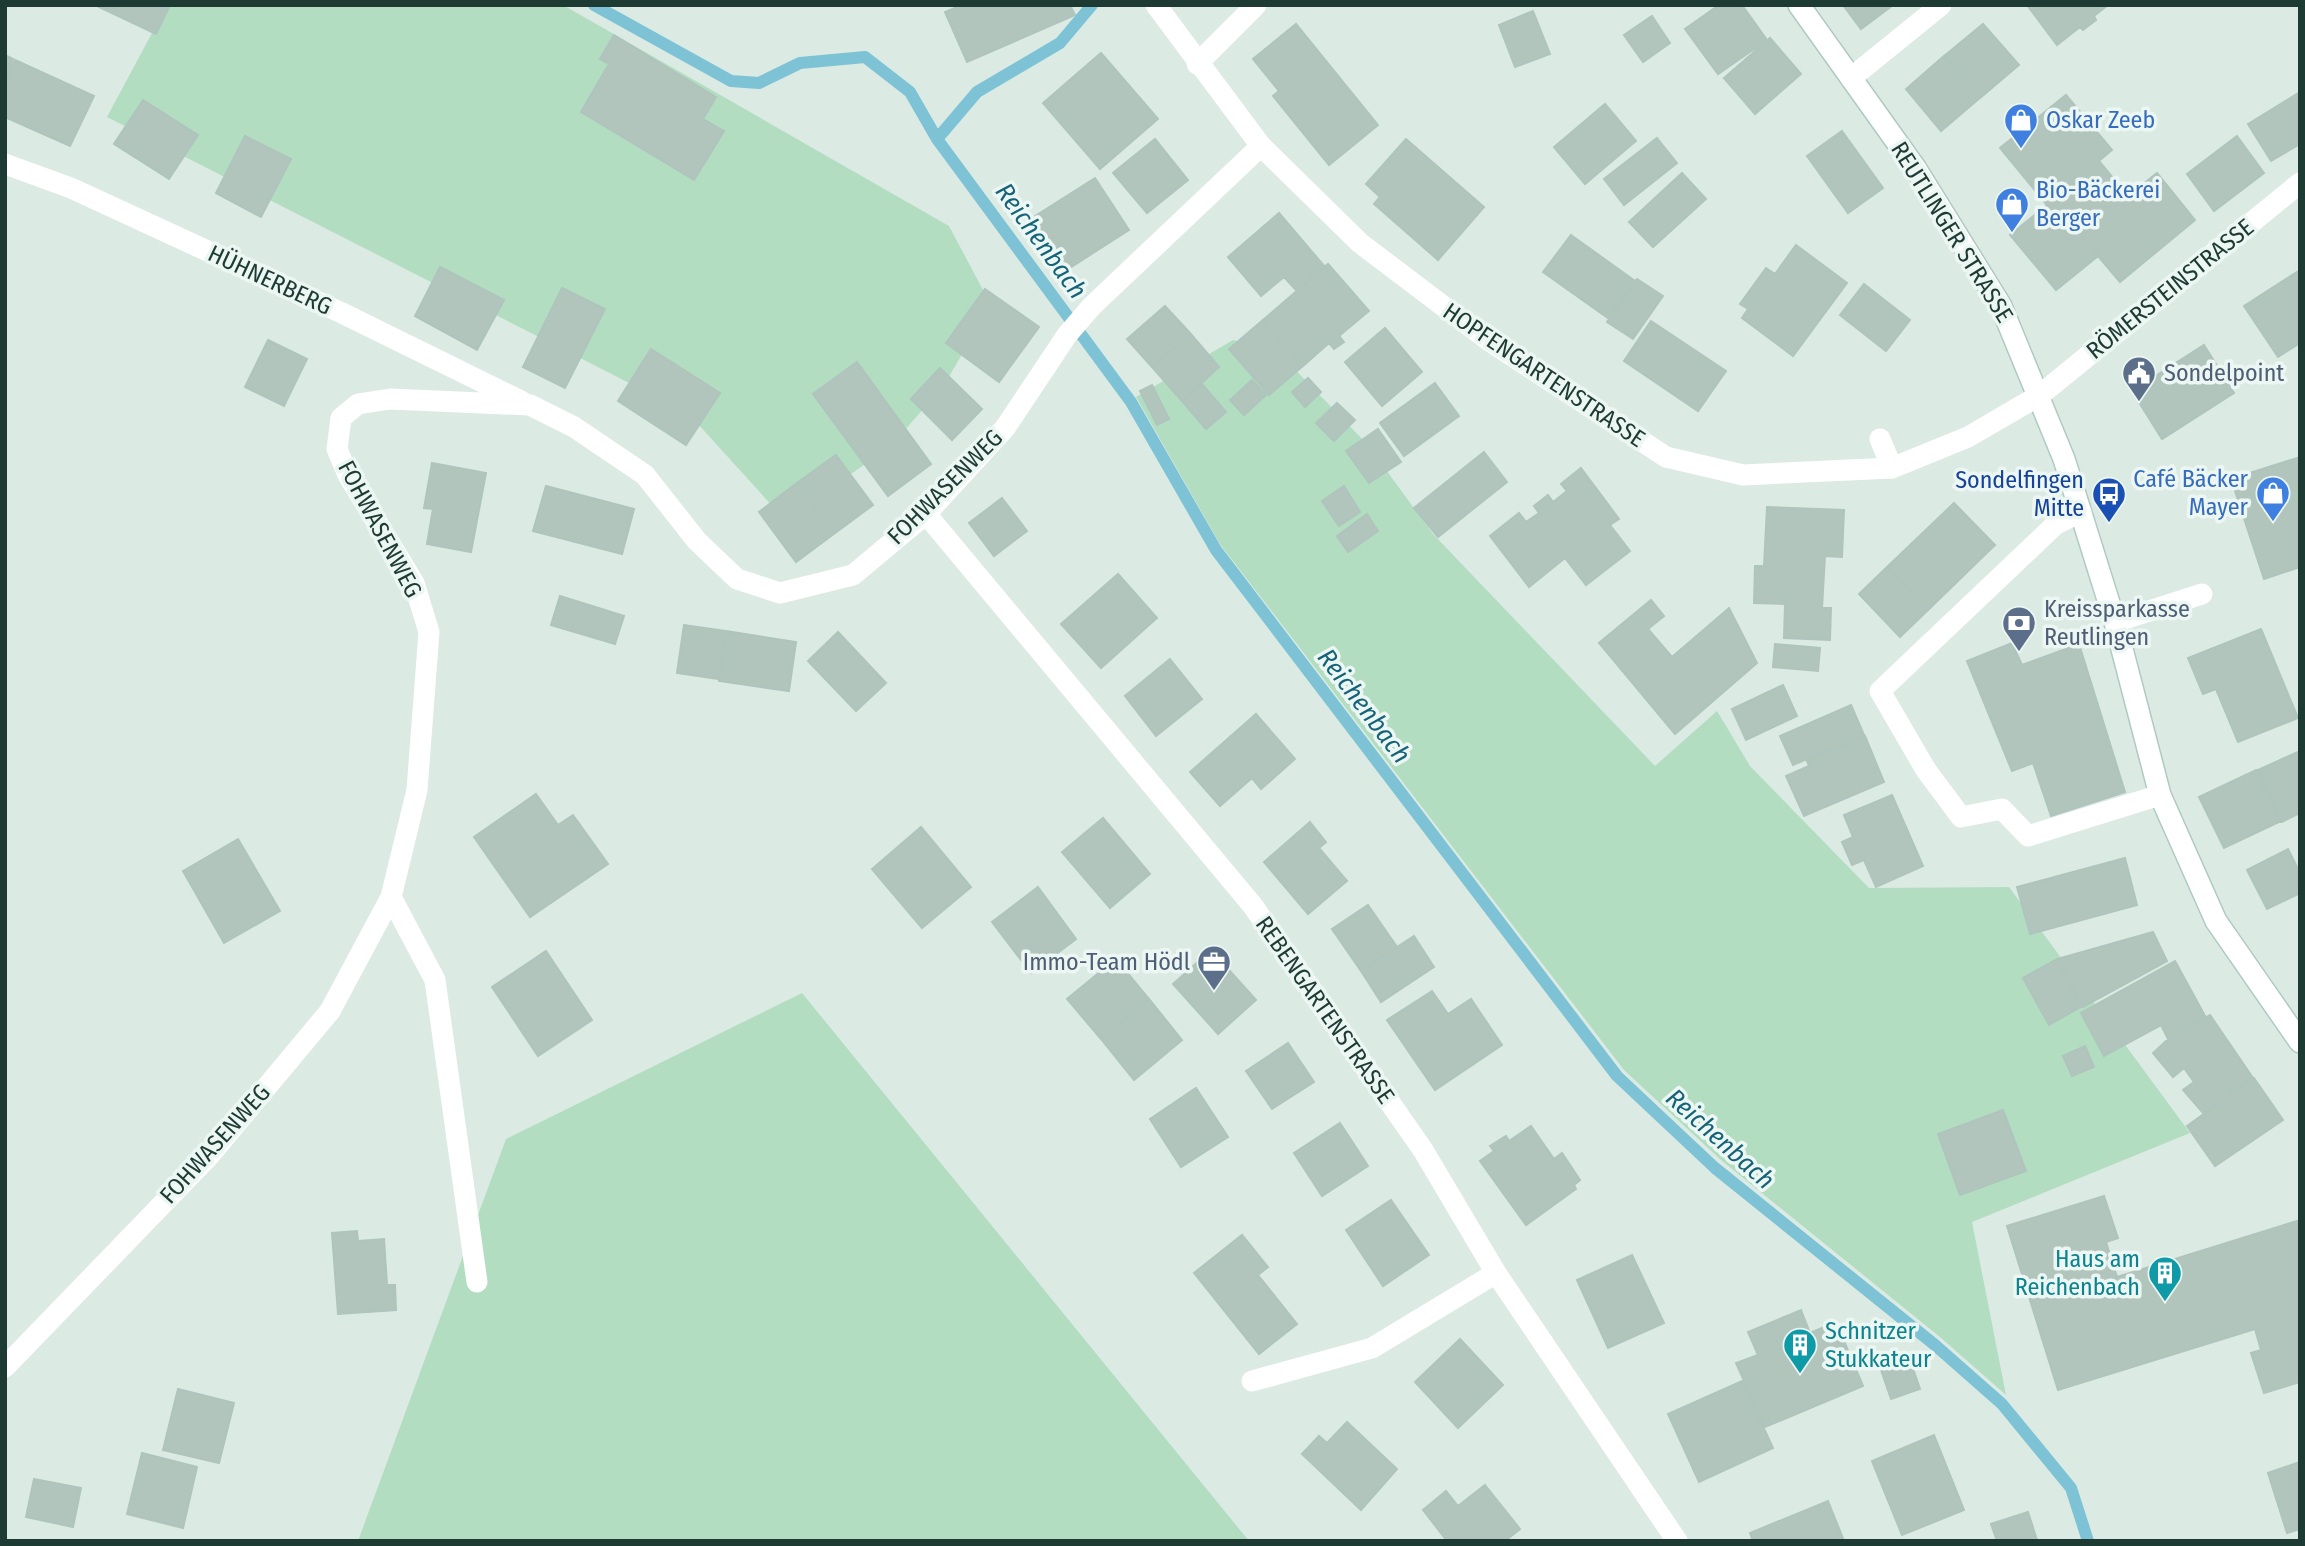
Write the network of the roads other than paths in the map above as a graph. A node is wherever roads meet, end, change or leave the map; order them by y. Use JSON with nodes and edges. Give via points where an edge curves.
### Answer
{"nodes":[{"id":1,"x":1156,"y":5,"type":"edge"},
{"id":2,"x":1256,"y":5,"type":"edge"},
{"id":3,"x":1799,"y":5,"type":"edge"},
{"id":4,"x":1941,"y":5,"type":"edge"},
{"id":5,"x":1197,"y":64,"type":"junction"},
{"id":6,"x":1851,"y":78,"type":"junction"},
{"id":7,"x":1261,"y":146,"type":"junction"},
{"id":8,"x":5,"y":164,"type":"edge"},
{"id":9,"x":2300,"y":183,"type":"edge"},
{"id":10,"x":2040,"y":395,"type":"junction"},
{"id":11,"x":530,"y":405,"type":"junction"},
{"id":12,"x":1880,"y":439,"type":"dead end"},
{"id":13,"x":1892,"y":468,"type":"junction"},
{"id":14,"x":2081,"y":512,"type":"junction"},
{"id":15,"x":926,"y":514,"type":"junction"},
{"id":16,"x":2202,"y":594,"type":"dead end"},
{"id":17,"x":2115,"y":622,"type":"junction"},
{"id":18,"x":2160,"y":795,"type":"junction"},
{"id":19,"x":391,"y":897,"type":"junction"},
{"id":20,"x":2300,"y":1042,"type":"edge"},
{"id":21,"x":1496,"y":1273,"type":"junction"},
{"id":22,"x":477,"y":1282,"type":"dead end"},
{"id":23,"x":5,"y":1367,"type":"edge"},
{"id":24,"x":1252,"y":1381,"type":"dead end"},
{"id":25,"x":1677,"y":1541,"type":"edge"}],
"edges":[{"from":1,"to":5,"type":"street","name":"HOPFENGARTENSTRASSE"},
{"from":2,"to":5,"type":"street"},
{"from":3,"to":6,"type":"street","name":"REUTLINGER STRASSE"},
{"from":4,"to":6,"type":"street"},
{"from":5,"to":7,"type":"street","name":"HOPFENGARTENSTRASSE"},
{"from":6,"to":10,"type":"street","name":"REUTLINGER STRASSE","via":[[1916,169],[2001,306]]},
{"from":7,"to":13,"type":"street","name":"HOPFENGARTENSTRASSE","via":[[1360,243],[1488,340],[1666,457],[1743,475]]},
{"from":7,"to":15,"type":"street","name":"FOHWASENWEG","via":[[1092,306],[1067,335],[1005,428]]},
{"from":8,"to":11,"type":"street","name":"HÜHNERBERG","via":[[342,313]]},
{"from":9,"to":10,"type":"street","name":"RÖMERSTEINSTRASSE"},
{"from":10,"to":13,"type":"street","name":"HOPFENGARTENSTRASSE","via":[[1968,437]]},
{"from":10,"to":14,"type":"street","name":"REUTLINGER STRASSE"},
{"from":11,"to":15,"type":"street","name":"FOHWASENWEG","via":[[575,427],[645,475],[697,541],[737,579],[780,593],[853,575]]},
{"from":11,"to":19,"type":"street","name":"FOHWASENWEG","via":[[390,399],[358,404],[341,418],[337,449],[414,583],[429,632],[417,790]]},
{"from":12,"to":13,"type":"street"},
{"from":14,"to":17,"type":"street","name":"REUTLINGER STRASSE"},
{"from":14,"to":18,"type":"street","via":[[2056,524],[1880,691],[1926,770],[1961,817],[2002,809],[2028,836]]},
{"from":15,"to":21,"type":"street","name":"REBENGARTENSTRASSE","via":[[1253,906],[1423,1150]]},
{"from":16,"to":17,"type":"street"},
{"from":17,"to":18,"type":"street","name":"REUTLINGER STRASSE"},
{"from":18,"to":20,"type":"street","name":"REUTLINGER STRASSE","via":[[2216,921]]},
{"from":19,"to":22,"type":"street","via":[[435,980]]},
{"from":19,"to":23,"type":"street","name":"FOHWASENWEG","via":[[330,1011],[209,1156]]},
{"from":21,"to":24,"type":"street","via":[[1372,1348]]},
{"from":21,"to":25,"type":"street","name":"REBENGARTENSTRASSE"}]}
